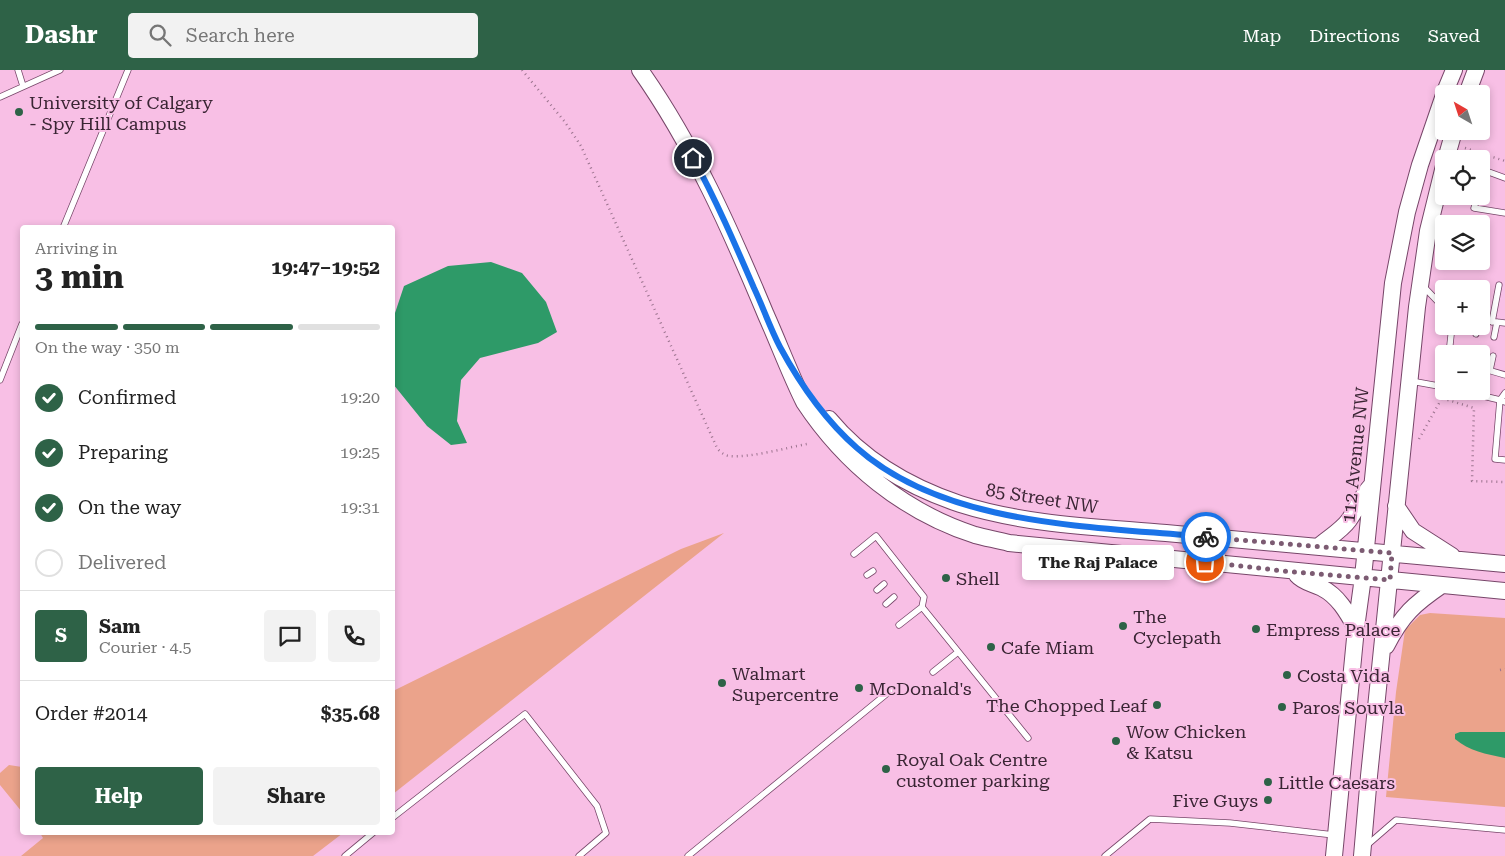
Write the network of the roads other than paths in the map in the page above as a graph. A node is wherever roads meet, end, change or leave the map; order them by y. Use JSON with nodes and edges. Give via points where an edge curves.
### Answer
{"nodes":[{"id":1,"x":18,"y":70,"type":"edge"},
{"id":2,"x":60,"y":70,"type":"edge"},
{"id":3,"x":128,"y":70,"type":"edge"},
{"id":4,"x":640,"y":70,"type":"edge"},
{"id":5,"x":1454,"y":70,"type":"edge"},
{"id":6,"x":1476,"y":70,"type":"edge"},
{"id":7,"x":1448,"y":85,"type":"edge"},
{"id":8,"x":1470,"y":85,"type":"edge"},
{"id":9,"x":24,"y":86,"type":"junction"},
{"id":10,"x":0,"y":97,"type":"edge"},
{"id":11,"x":1435,"y":121,"type":"edge"},
{"id":12,"x":1490,"y":172,"type":"edge"},
{"id":13,"x":1505,"y":178,"type":"edge"},
{"id":14,"x":1435,"y":203,"type":"edge"},
{"id":15,"x":1475,"y":205,"type":"edge"},
{"id":16,"x":1505,"y":213,"type":"edge"},
{"id":17,"x":64,"y":225,"type":"edge"},
{"id":18,"x":1420,"y":284,"type":"junction"},
{"id":19,"x":1499,"y":285,"type":"dead end"},
{"id":20,"x":1435,"y":299,"type":"edge"},
{"id":21,"x":1490,"y":321,"type":"edge"},
{"id":22,"x":1495,"y":322,"type":"junction"},
{"id":23,"x":1505,"y":324,"type":"edge"},
{"id":24,"x":20,"y":329,"type":"edge"},
{"id":25,"x":1494,"y":337,"type":"dead end"},
{"id":26,"x":779,"y":345,"type":"junction"},
{"id":27,"x":1493,"y":356,"type":"dead end"},
{"id":28,"x":1490,"y":370,"type":"joint"},
{"id":29,"x":1505,"y":375,"type":"edge"},
{"id":30,"x":0,"y":380,"type":"edge"},
{"id":31,"x":1409,"y":381,"type":"junction"},
{"id":32,"x":1435,"y":385,"type":"edge"},
{"id":33,"x":1505,"y":393,"type":"edge"},
{"id":34,"x":1490,"y":398,"type":"edge"},
{"id":35,"x":1503,"y":401,"type":"edge"},
{"id":36,"x":1505,"y":460,"type":"edge"},
{"id":37,"x":1371,"y":486,"type":"junction"},
{"id":38,"x":1396,"y":506,"type":"junction"},
{"id":39,"x":1318,"y":547,"type":"junction"},
{"id":40,"x":1366,"y":550,"type":"junction"},
{"id":41,"x":1392,"y":553,"type":"junction"},
{"id":42,"x":854,"y":554,"type":"dead end"},
{"id":43,"x":1459,"y":559,"type":"junction"},
{"id":44,"x":1505,"y":564,"type":"edge"},
{"id":45,"x":1293,"y":572,"type":"junction"},
{"id":46,"x":1363,"y":577,"type":"junction"},
{"id":47,"x":1390,"y":580,"type":"junction"},
{"id":48,"x":884,"y":584,"type":"dead end"},
{"id":49,"x":1442,"y":585,"type":"junction"},
{"id":50,"x":877,"y":590,"type":"dead end"},
{"id":51,"x":1505,"y":591,"type":"edge"},
{"id":52,"x":894,"y":597,"type":"dead end"},
{"id":53,"x":886,"y":604,"type":"dead end"},
{"id":54,"x":922,"y":607,"type":"junction"},
{"id":55,"x":899,"y":624,"type":"dead end"},
{"id":56,"x":1356,"y":628,"type":"junction"},
{"id":57,"x":958,"y":652,"type":"junction"},
{"id":58,"x":1382,"y":654,"type":"junction"},
{"id":59,"x":933,"y":672,"type":"dead end"},
{"id":60,"x":890,"y":691,"type":"dead end"},
{"id":61,"x":1028,"y":738,"type":"dead end"},
{"id":62,"x":395,"y":816,"type":"edge"},
{"id":63,"x":1505,"y":830,"type":"edge"},
{"id":64,"x":370,"y":835,"type":"edge"},
{"id":65,"x":1336,"y":835,"type":"junction"},
{"id":66,"x":1363,"y":852,"type":"edge"},
{"id":67,"x":345,"y":856,"type":"edge"},
{"id":68,"x":578,"y":856,"type":"edge"},
{"id":69,"x":688,"y":856,"type":"edge"},
{"id":70,"x":1105,"y":856,"type":"edge"},
{"id":71,"x":1334,"y":856,"type":"edge"}],
"edges":[{"from":1,"to":9,"type":"lane"},
{"from":2,"to":9,"type":"lane"},
{"from":3,"to":17,"type":"lane"},
{"from":4,"to":26,"type":"street","name":"85 Street NW","via":[[658,95],[701,174]]},
{"from":5,"to":7,"type":"street","name":"112 Avenue NW"},
{"from":6,"to":8,"type":"street"},
{"from":9,"to":10,"type":"lane"},
{"from":11,"to":37,"type":"street","name":"112 Avenue NW","via":[[1407,212],[1392,292]]},
{"from":12,"to":13,"type":"lane"},
{"from":14,"to":18,"type":"street"},
{"from":15,"to":16,"type":"lane","via":[[1474,208]]},
{"from":18,"to":20,"type":"lane"},
{"from":18,"to":31,"type":"street"},
{"from":19,"to":22,"type":"lane"},
{"from":21,"to":22,"type":"lane"},
{"from":22,"to":23,"type":"lane"},
{"from":22,"to":25,"type":"lane"},
{"from":24,"to":30,"type":"lane"},
{"from":26,"to":39,"type":"street","name":"85 Street NW","via":[[819,407],[857,448],[896,476],[960,504],[1030,519]]},
{"from":26,"to":45,"type":"street","name":"85 Street NW","via":[[804,402],[836,444],[877,483],[946,523],[975,535],[1009,543]]},
{"from":27,"to":28,"type":"lane"},
{"from":28,"to":29,"type":"lane"},
{"from":31,"to":32,"type":"lane"},
{"from":31,"to":38,"type":"street"},
{"from":33,"to":35,"type":"lane"},
{"from":34,"to":35,"type":"lane"},
{"from":35,"to":36,"type":"lane","via":[[1495,459]]},
{"from":37,"to":39,"type":"street","via":[[1361,496],[1342,528]]},
{"from":37,"to":40,"type":"street","name":"112 Avenue NW"},
{"from":38,"to":41,"type":"street"},
{"from":38,"to":43,"type":"street","via":[[1413,531]]},
{"from":39,"to":40,"type":"street","name":"85 Street NW"},
{"from":40,"to":41,"type":"street","name":"85 Street NW"},
{"from":40,"to":46,"type":"street","name":"112 Avenue NW"},
{"from":41,"to":43,"type":"street","name":"85 Street NW"},
{"from":41,"to":47,"type":"street"},
{"from":42,"to":54,"type":"lane","via":[[876,536],[900,571],[924,597]]},
{"from":43,"to":44,"type":"street","name":"85 Street NW"},
{"from":45,"to":46,"type":"street","name":"85 Street NW"},
{"from":45,"to":56,"type":"street","via":[[1303,581],[1330,592]]},
{"from":46,"to":47,"type":"street","name":"85 Street NW"},
{"from":46,"to":56,"type":"street","name":"112 Avenue NW"},
{"from":47,"to":49,"type":"street","name":"85 Street NW"},
{"from":47,"to":58,"type":"street"},
{"from":48,"to":50,"type":"lane"},
{"from":49,"to":51,"type":"street","name":"85 Street NW"},
{"from":49,"to":58,"type":"street","via":[[1403,616]]},
{"from":52,"to":53,"type":"lane"},
{"from":54,"to":55,"type":"lane"},
{"from":54,"to":57,"type":"lane"},
{"from":56,"to":65,"type":"street","name":"112 Avenue NW"},
{"from":57,"to":59,"type":"lane"},
{"from":57,"to":61,"type":"lane"},
{"from":58,"to":66,"type":"street"},
{"from":60,"to":69,"type":"lane"},
{"from":62,"to":68,"type":"lane","via":[[524,714],[598,806],[606,834]]},
{"from":63,"to":66,"type":"lane","via":[[1396,820]]},
{"from":64,"to":67,"type":"lane"},
{"from":65,"to":70,"type":"lane","via":[[1230,823],[1150,819]]},
{"from":65,"to":71,"type":"street","name":"112 Avenue NW"}]}
